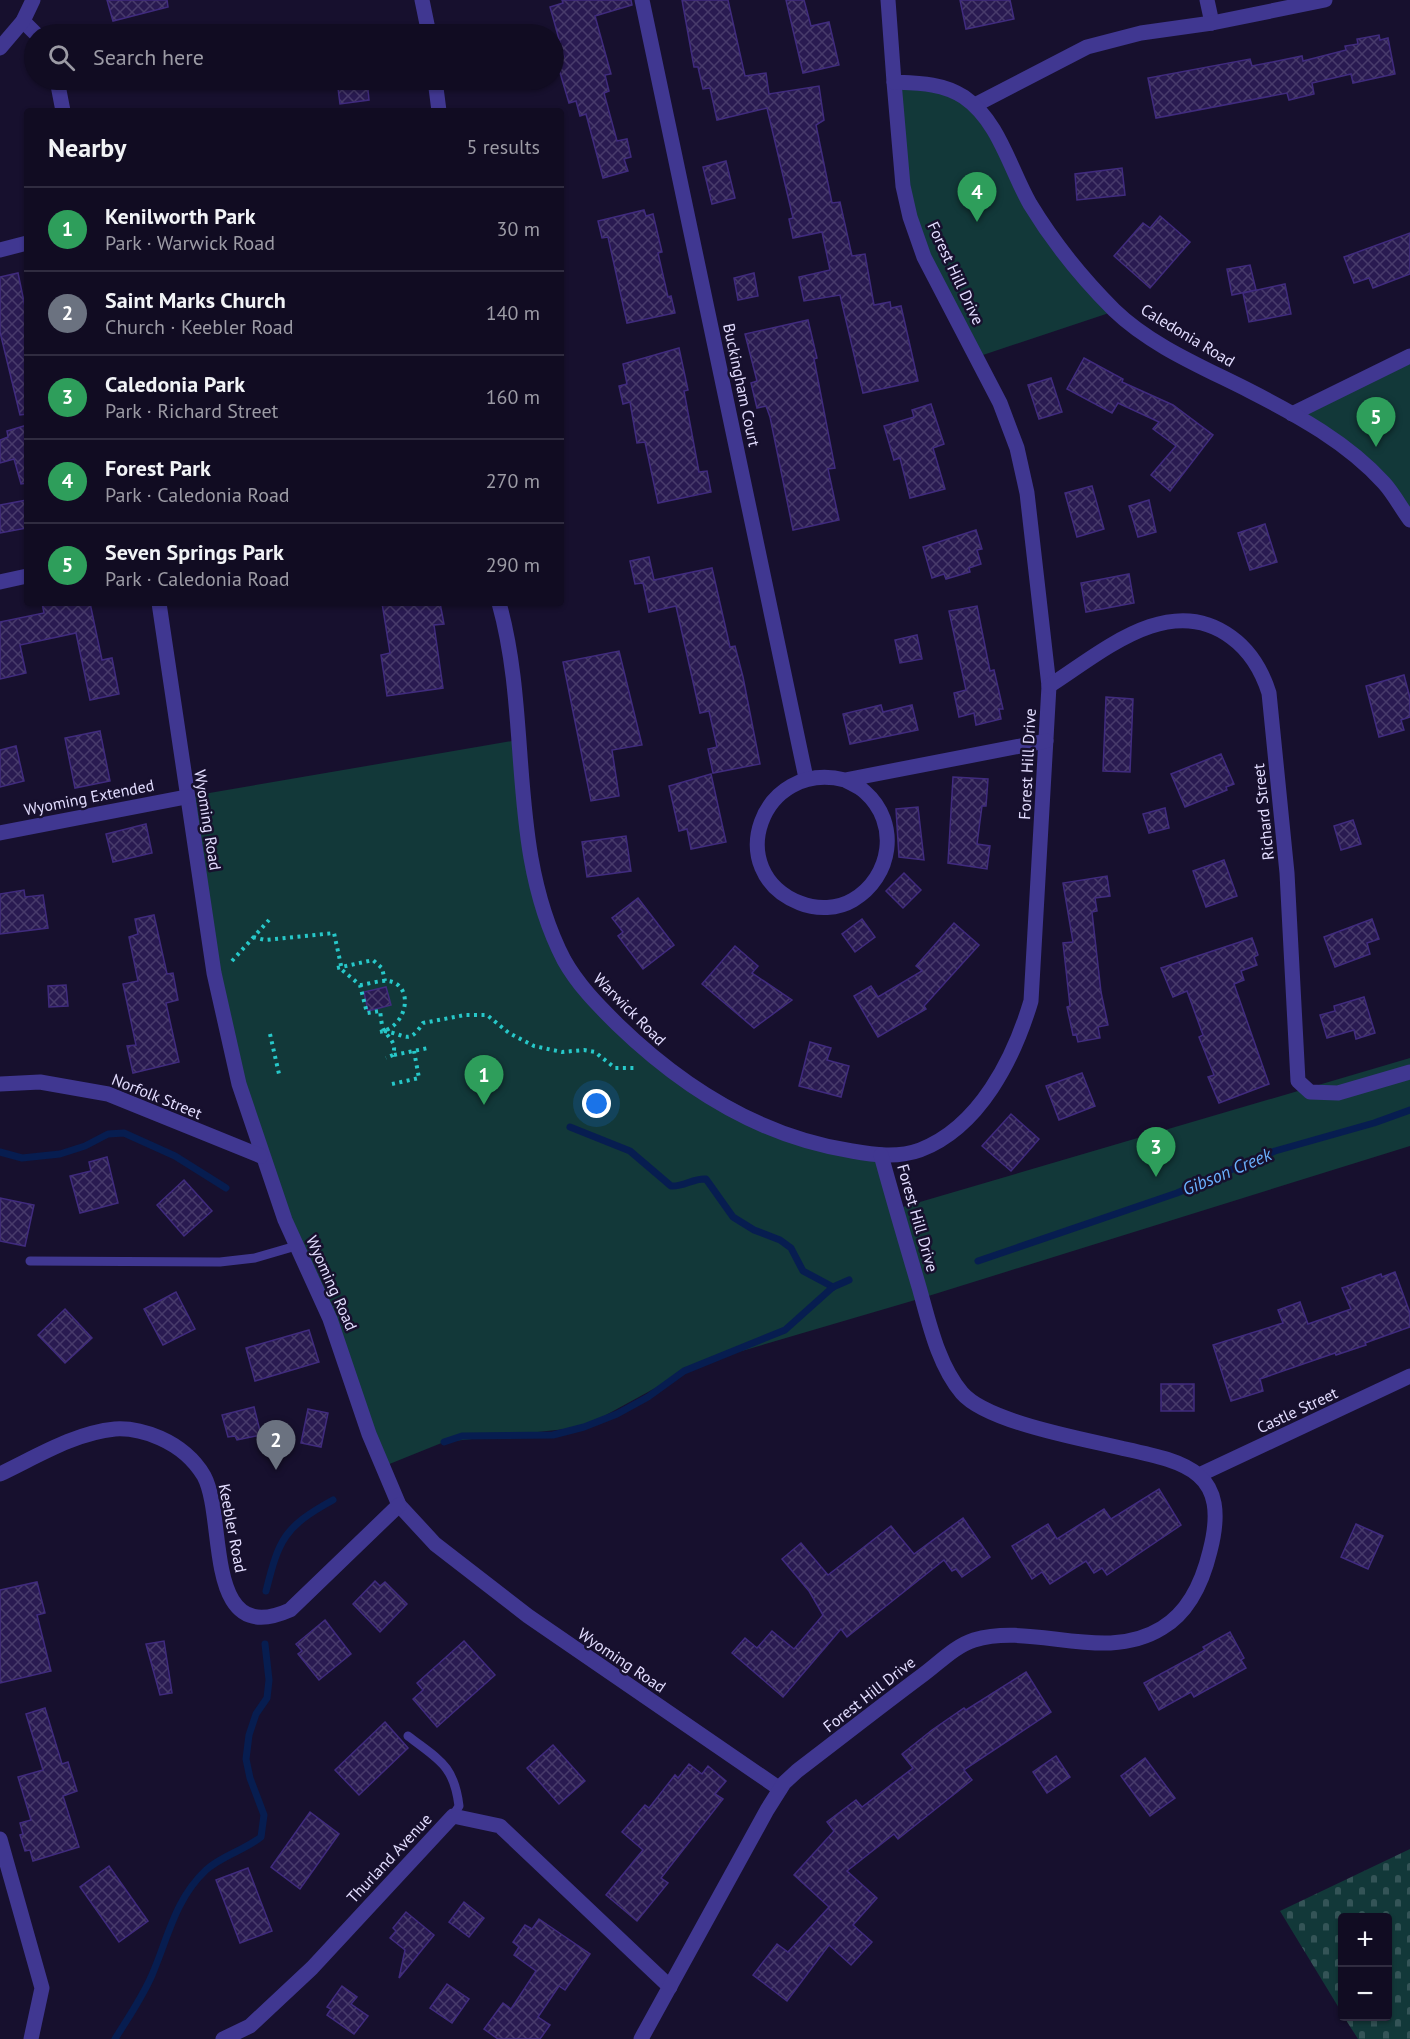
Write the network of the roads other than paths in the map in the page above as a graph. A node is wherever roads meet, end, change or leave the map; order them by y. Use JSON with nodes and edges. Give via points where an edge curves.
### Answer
{"nodes":[{"id":1,"x":33,"y":0,"type":"edge"},
{"id":2,"x":422,"y":0,"type":"edge"},
{"id":3,"x":642,"y":0,"type":"edge"},
{"id":4,"x":888,"y":0,"type":"edge"},
{"id":5,"x":1208,"y":0,"type":"edge"},
{"id":6,"x":1325,"y":0,"type":"edge"},
{"id":7,"x":23,"y":21,"type":"junction"},
{"id":8,"x":1212,"y":23,"type":"junction"},
{"id":9,"x":26,"y":24,"type":"edge"},
{"id":10,"x":427,"y":24,"type":"edge"},
{"id":11,"x":0,"y":48,"type":"edge"},
{"id":12,"x":894,"y":82,"type":"junction"},
{"id":13,"x":59,"y":90,"type":"edge"},
{"id":14,"x":436,"y":90,"type":"edge"},
{"id":15,"x":975,"y":105,"type":"junction"},
{"id":16,"x":62,"y":108,"type":"edge"},
{"id":17,"x":439,"y":108,"type":"edge"},
{"id":18,"x":24,"y":244,"type":"edge"},
{"id":19,"x":0,"y":250,"type":"edge"},
{"id":20,"x":1410,"y":357,"type":"edge"},
{"id":21,"x":1292,"y":414,"type":"junction"},
{"id":22,"x":1410,"y":520,"type":"edge"},
{"id":23,"x":24,"y":577,"type":"edge"},
{"id":24,"x":0,"y":582,"type":"edge"},
{"id":25,"x":159,"y":606,"type":"edge"},
{"id":26,"x":501,"y":606,"type":"edge"},
{"id":27,"x":1049,"y":686,"type":"junction"},
{"id":28,"x":1046,"y":741,"type":"junction"},
{"id":29,"x":806,"y":778,"type":"junction"},
{"id":30,"x":845,"y":780,"type":"junction"},
{"id":31,"x":186,"y":796,"type":"junction"},
{"id":32,"x":0,"y":833,"type":"edge"},
{"id":33,"x":1410,"y":1072,"type":"edge"},
{"id":34,"x":0,"y":1084,"type":"edge"},
{"id":35,"x":881,"y":1155,"type":"junction"},
{"id":36,"x":261,"y":1156,"type":"junction"},
{"id":37,"x":296,"y":1246,"type":"junction"},
{"id":38,"x":30,"y":1261,"type":"dead end"},
{"id":39,"x":1410,"y":1376,"type":"edge"},
{"id":40,"x":0,"y":1474,"type":"edge"},
{"id":41,"x":1199,"y":1475,"type":"junction"},
{"id":42,"x":399,"y":1505,"type":"junction"},
{"id":43,"x":408,"y":1736,"type":"dead end"},
{"id":44,"x":780,"y":1790,"type":"junction"},
{"id":45,"x":453,"y":1816,"type":"junction"},
{"id":46,"x":0,"y":1839,"type":"edge"},
{"id":47,"x":670,"y":1987,"type":"junction"},
{"id":48,"x":31,"y":2039,"type":"edge"},
{"id":49,"x":223,"y":2039,"type":"edge"},
{"id":50,"x":641,"y":2039,"type":"edge"}],
"edges":[{"from":1,"to":7,"type":"street"},
{"from":2,"to":10,"type":"street"},
{"from":3,"to":29,"type":"street","name":"Buckingham Court"},
{"from":4,"to":12,"type":"street","name":"Forest Hill Drive"},
{"from":5,"to":8,"type":"street"},
{"from":6,"to":8,"type":"street"},
{"from":7,"to":9,"type":"street"},
{"from":7,"to":11,"type":"street"},
{"from":8,"to":15,"type":"street","via":[[1141,33],[1087,47]]},
{"from":12,"to":15,"type":"street","name":"Caledonia Road","via":[[930,84],[962,95]]},
{"from":12,"to":27,"type":"street","name":"Forest Hill Drive","via":[[903,186],[910,217],[924,257],[1000,403],[1017,448],[1027,493]]},
{"from":13,"to":16,"type":"street"},
{"from":14,"to":17,"type":"street"},
{"from":15,"to":21,"type":"street","name":"Caledonia Road","via":[[1029,202],[1061,250],[1115,311],[1156,340]]},
{"from":18,"to":19,"type":"street"},
{"from":20,"to":21,"type":"street"},
{"from":21,"to":22,"type":"street","name":"Caledonia Road","via":[[1359,459],[1384,484]]},
{"from":23,"to":24,"type":"street"},
{"from":25,"to":31,"type":"street","name":"Wyoming Road"},
{"from":26,"to":35,"type":"street","name":"Warwick Road","via":[[513,666],[531,867],[551,929],[574,976],[655,1060],[712,1100],[803,1140]]},
{"from":27,"to":28,"type":"street","name":"Forest Hill Drive"},
{"from":27,"to":33,"type":"street","name":"Richard Street","via":[[1137,630],[1163,621],[1208,623],[1240,644],[1263,674],[1269,693],[1287,873],[1298,1081],[1310,1092],[1338,1093]]},
{"from":28,"to":30,"type":"street"},
{"from":28,"to":35,"type":"street","name":"Forest Hill Drive","via":[[1034,976],[1020,1036],[986,1095],[948,1135],[910,1153]]},
{"from":29,"to":30,"type":"street"},
{"from":29,"to":30,"type":"street","via":[[787,787],[770,802],[760,821],[757,843],[761,865],[772,884],[788,898],[808,906],[830,908],[851,902],[869,889],[882,871],[888,850],[887,828],[879,808]]},
{"from":31,"to":32,"type":"street","name":"Wyoming Extended"},
{"from":31,"to":36,"type":"street","name":"Wyoming Road","via":[[214,973],[239,1084]]},
{"from":34,"to":36,"type":"street","name":"Norfolk Street","via":[[40,1082],[108,1094]]},
{"from":35,"to":41,"type":"street","name":"Forest Hill Drive","via":[[936,1342],[964,1396],[994,1413],[1056,1432],[1182,1462]]},
{"from":36,"to":37,"type":"street","name":"Wyoming Road"},
{"from":37,"to":38,"type":"lane","via":[[255,1258],[220,1262]]},
{"from":37,"to":42,"type":"street","name":"Wyoming Road","via":[[330,1318],[369,1434]]},
{"from":39,"to":41,"type":"street","name":"Castle Street"},
{"from":40,"to":42,"type":"street","name":"Keebler Road","via":[[62,1444],[101,1431],[137,1430],[171,1443],[192,1459],[205,1478],[228,1592],[238,1607],[260,1618],[290,1610]]},
{"from":41,"to":44,"type":"street","name":"Forest Hill Drive","via":[[1214,1503],[1211,1548],[1193,1596],[1164,1627],[1122,1642],[1005,1635],[968,1642],[797,1771]]},
{"from":42,"to":44,"type":"street","name":"Wyoming Road","via":[[435,1544],[528,1616]]},
{"from":43,"to":45,"type":"lane","via":[[445,1764],[457,1783],[459,1806]]},
{"from":44,"to":47,"type":"street","name":"Forest Hill Drive"},
{"from":45,"to":47,"type":"street","name":"Thurland Avenue","via":[[500,1826]]},
{"from":45,"to":49,"type":"street","name":"Thurland Avenue","via":[[312,1968],[250,2026]]},
{"from":46,"to":48,"type":"street","via":[[42,1988]]},
{"from":47,"to":50,"type":"street","name":"Forest Hill Drive"}]}
